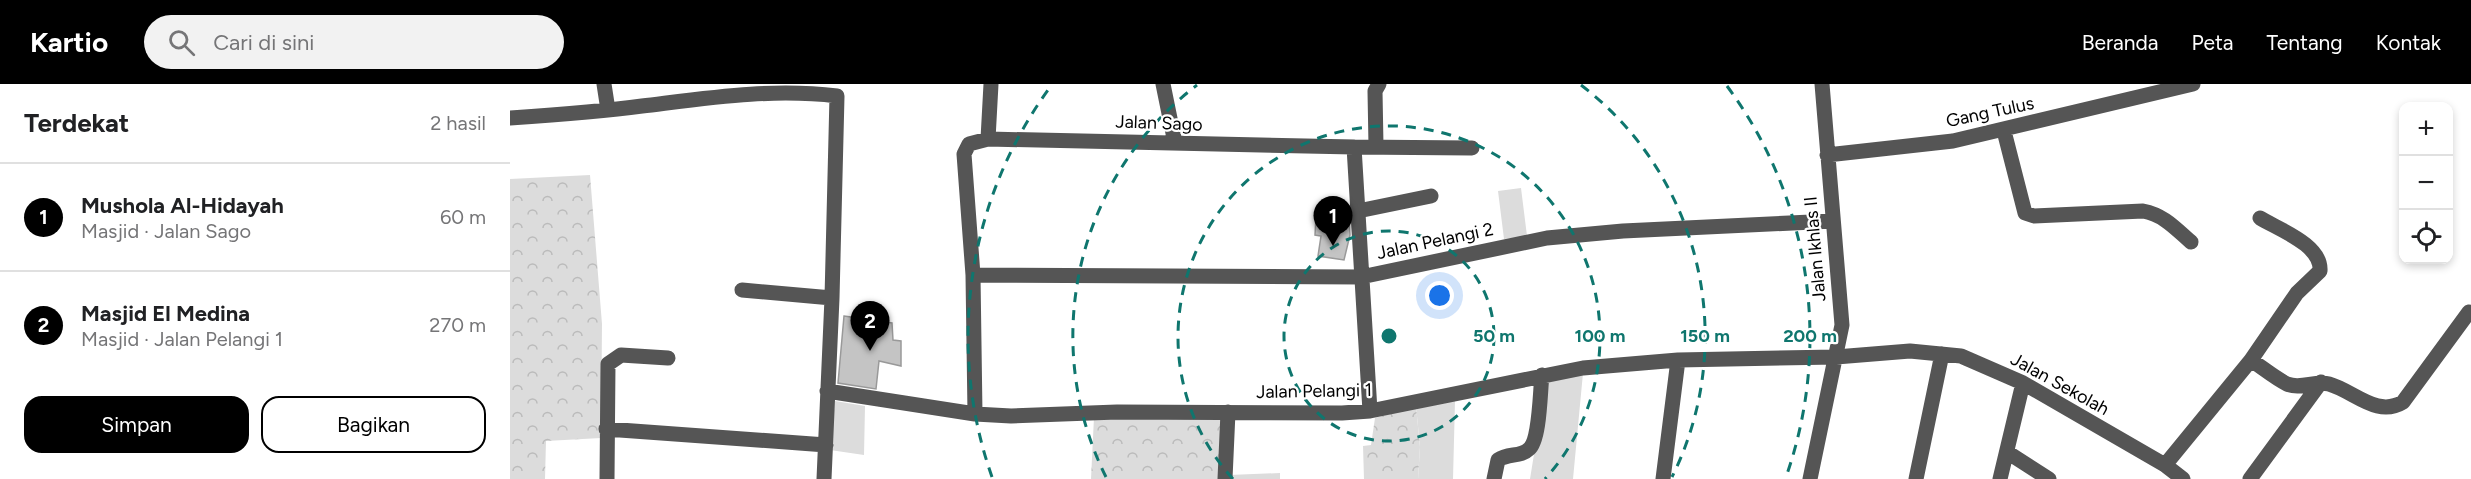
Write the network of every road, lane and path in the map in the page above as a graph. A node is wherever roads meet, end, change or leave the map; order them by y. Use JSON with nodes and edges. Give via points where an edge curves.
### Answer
{"nodes":[{"id":1,"x":604,"y":84,"type":"edge"},
{"id":2,"x":991,"y":84,"type":"edge"},
{"id":3,"x":1163,"y":84,"type":"edge"},
{"id":4,"x":1379,"y":84,"type":"edge"},
{"id":5,"x":1822,"y":84,"type":"edge"},
{"id":6,"x":2193,"y":84,"type":"edge"},
{"id":7,"x":756,"y":88,"type":"edge"},
{"id":8,"x":608,"y":110,"type":"junction"},
{"id":9,"x":510,"y":118,"type":"edge"},
{"id":10,"x":2004,"y":131,"type":"junction"},
{"id":11,"x":988,"y":139,"type":"junction"},
{"id":12,"x":1175,"y":143,"type":"junction"},
{"id":13,"x":1376,"y":146,"type":"junction"},
{"id":14,"x":1354,"y":147,"type":"junction"},
{"id":15,"x":1472,"y":148,"type":"dead end"},
{"id":16,"x":1827,"y":155,"type":"junction"},
{"id":17,"x":1431,"y":196,"type":"dead end"},
{"id":18,"x":1358,"y":211,"type":"junction"},
{"id":19,"x":2260,"y":218,"type":"dead end"},
{"id":20,"x":1833,"y":221,"type":"junction"},
{"id":21,"x":2191,"y":242,"type":"dead end"},
{"id":22,"x":973,"y":275,"type":"junction"},
{"id":23,"x":1361,"y":277,"type":"junction"},
{"id":24,"x":742,"y":290,"type":"dead end"},
{"id":25,"x":832,"y":298,"type":"junction"},
{"id":26,"x":2471,"y":314,"type":"edge"},
{"id":27,"x":1942,"y":354,"type":"junction"},
{"id":28,"x":1836,"y":357,"type":"junction"},
{"id":29,"x":668,"y":358,"type":"dead end"},
{"id":30,"x":1678,"y":360,"type":"junction"},
{"id":31,"x":2252,"y":360,"type":"junction"},
{"id":32,"x":1542,"y":375,"type":"junction"},
{"id":33,"x":2321,"y":382,"type":"junction"},
{"id":34,"x":2024,"y":383,"type":"junction"},
{"id":35,"x":827,"y":392,"type":"junction"},
{"id":36,"x":1370,"y":411,"type":"junction"},
{"id":37,"x":1228,"y":412,"type":"junction"},
{"id":38,"x":975,"y":414,"type":"junction"},
{"id":39,"x":606,"y":429,"type":"junction"},
{"id":40,"x":826,"y":445,"type":"junction"},
{"id":41,"x":2007,"y":453,"type":"junction"},
{"id":42,"x":2165,"y":465,"type":"junction"},
{"id":43,"x":607,"y":479,"type":"edge"},
{"id":44,"x":824,"y":479,"type":"edge"},
{"id":45,"x":1225,"y":479,"type":"edge"},
{"id":46,"x":1494,"y":479,"type":"edge"},
{"id":47,"x":1663,"y":479,"type":"edge"},
{"id":48,"x":1809,"y":479,"type":"edge"},
{"id":49,"x":1916,"y":479,"type":"edge"},
{"id":50,"x":2000,"y":479,"type":"edge"},
{"id":51,"x":2049,"y":479,"type":"edge"},
{"id":52,"x":2183,"y":479,"type":"edge"},
{"id":53,"x":2250,"y":479,"type":"edge"}],
"edges":[{"from":1,"to":8,"type":"street"},
{"from":2,"to":11,"type":"street"},
{"from":3,"to":12,"type":"street"},
{"from":4,"to":13,"type":"street","via":[[1375,91]]},
{"from":5,"to":16,"type":"street","name":"Jalan Ikhlas II"},
{"from":6,"to":10,"type":"street","name":"Gang Tulus"},
{"from":7,"to":8,"type":"street"},
{"from":7,"to":25,"type":"street","via":[[837,96]]},
{"from":8,"to":9,"type":"street"},
{"from":10,"to":16,"type":"street","name":"Gang Tulus","via":[[1953,141]]},
{"from":10,"to":21,"type":"street","via":[[2025,213],[2155,213]]},
{"from":11,"to":12,"type":"street","name":"Jalan Sago"},
{"from":11,"to":22,"type":"street","via":[[969,144],[964,154]]},
{"from":12,"to":14,"type":"street","name":"Jalan Sago"},
{"from":13,"to":14,"type":"street","name":"Jalan Sago"},
{"from":13,"to":15,"type":"street","name":"Jalan Sago"},
{"from":14,"to":18,"type":"street"},
{"from":16,"to":20,"type":"street","name":"Jalan Ikhlas II"},
{"from":17,"to":18,"type":"street"},
{"from":18,"to":23,"type":"street"},
{"from":19,"to":31,"type":"street","via":[[2313,250],[2321,263],[2320,271],[2297,293]]},
{"from":20,"to":23,"type":"street","name":"Jalan Pelangi 2","via":[[1547,238]]},
{"from":20,"to":28,"type":"street","name":"Jalan Ikhlas II","via":[[1842,325]]},
{"from":22,"to":23,"type":"street","name":"Jalan Pelangi 2"},
{"from":22,"to":38,"type":"street"},
{"from":23,"to":36,"type":"street"},
{"from":24,"to":25,"type":"street"},
{"from":25,"to":35,"type":"street"},
{"from":26,"to":33,"type":"street","via":[[2403,402],[2395,407],[2378,407]]},
{"from":27,"to":28,"type":"street","name":"Jalan Sekolah","via":[[1910,351]]},
{"from":27,"to":34,"type":"street","name":"Jalan Sekolah","via":[[1961,356]]},
{"from":27,"to":49,"type":"street"},
{"from":28,"to":30,"type":"street","name":"Jalan Pelangi 1"},
{"from":28,"to":48,"type":"street","name":"Jalan Ikhlas II"},
{"from":29,"to":39,"type":"street","via":[[621,355],[608,364]]},
{"from":30,"to":32,"type":"street","name":"Jalan Pelangi 1"},
{"from":30,"to":47,"type":"street"},
{"from":31,"to":33,"type":"street","via":[[2295,386]]},
{"from":31,"to":42,"type":"street"},
{"from":32,"to":36,"type":"street","name":"Jalan Pelangi 1"},
{"from":32,"to":46,"type":"street","via":[[1533,444],[1524,453],[1498,459]]},
{"from":33,"to":53,"type":"street"},
{"from":34,"to":41,"type":"street"},
{"from":34,"to":42,"type":"street","name":"Jalan Sekolah"},
{"from":35,"to":38,"type":"street","name":"Jalan Pelangi 1"},
{"from":35,"to":40,"type":"street"},
{"from":36,"to":37,"type":"street","name":"Jalan Pelangi 1"},
{"from":37,"to":38,"type":"street","name":"Jalan Pelangi 1"},
{"from":37,"to":45,"type":"street"},
{"from":39,"to":40,"type":"street"},
{"from":39,"to":43,"type":"street"},
{"from":40,"to":44,"type":"street"},
{"from":41,"to":50,"type":"street"},
{"from":41,"to":51,"type":"street"},
{"from":42,"to":52,"type":"street","name":"Jalan Sekolah"}]}
